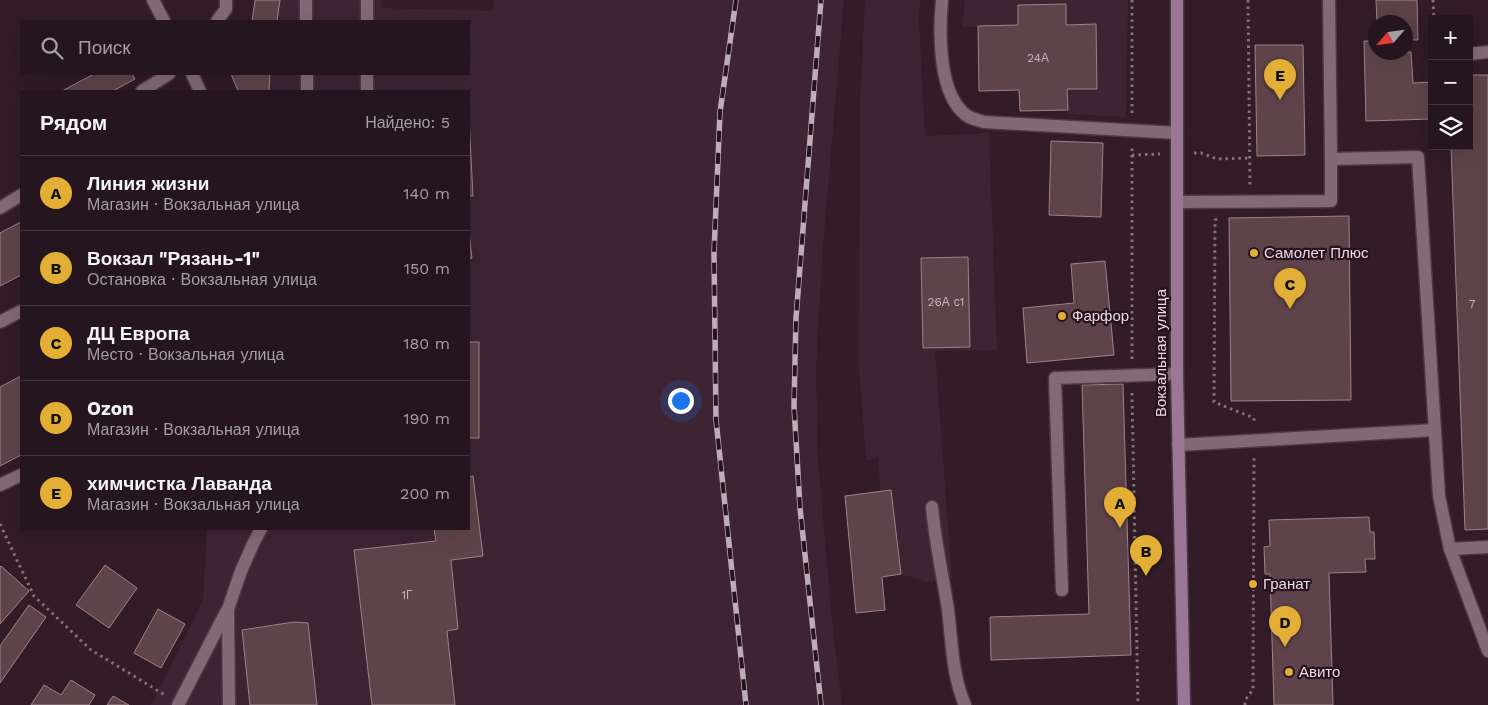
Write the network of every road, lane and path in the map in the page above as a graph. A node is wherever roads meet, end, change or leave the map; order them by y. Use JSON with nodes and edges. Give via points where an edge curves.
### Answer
{"nodes":[{"id":1,"x":153,"y":0,"type":"edge"},
{"id":2,"x":226,"y":0,"type":"edge"},
{"id":3,"x":306,"y":0,"type":"edge"},
{"id":4,"x":367,"y":0,"type":"edge"},
{"id":5,"x":942,"y":0,"type":"edge"},
{"id":6,"x":1132,"y":0,"type":"edge"},
{"id":7,"x":1177,"y":0,"type":"edge"},
{"id":8,"x":1248,"y":0,"type":"edge"},
{"id":9,"x":1329,"y":0,"type":"edge"},
{"id":10,"x":1433,"y":0,"type":"edge"},
{"id":11,"x":1434,"y":15,"type":"edge"},
{"id":12,"x":163,"y":20,"type":"edge"},
{"id":13,"x":218,"y":20,"type":"edge"},
{"id":14,"x":306,"y":20,"type":"edge"},
{"id":15,"x":367,"y":20,"type":"edge"},
{"id":16,"x":1488,"y":52,"type":"edge"},
{"id":17,"x":1473,"y":54,"type":"edge"},
{"id":18,"x":167,"y":75,"type":"edge"},
{"id":19,"x":192,"y":75,"type":"edge"},
{"id":20,"x":306,"y":75,"type":"edge"},
{"id":21,"x":367,"y":75,"type":"edge"},
{"id":22,"x":144,"y":90,"type":"edge"},
{"id":23,"x":200,"y":90,"type":"edge"},
{"id":24,"x":307,"y":90,"type":"edge"},
{"id":25,"x":367,"y":90,"type":"edge"},
{"id":26,"x":1132,"y":130,"type":"junction"},
{"id":27,"x":1177,"y":133,"type":"junction"},
{"id":28,"x":1331,"y":159,"type":"junction"},
{"id":29,"x":20,"y":196,"type":"edge"},
{"id":30,"x":1177,"y":202,"type":"junction"},
{"id":31,"x":1250,"y":202,"type":"junction"},
{"id":32,"x":0,"y":208,"type":"edge"},
{"id":33,"x":1224,"y":215,"type":"dead end"},
{"id":34,"x":20,"y":313,"type":"edge"},
{"id":35,"x":0,"y":322,"type":"edge"},
{"id":36,"x":1176,"y":374,"type":"junction"},
{"id":37,"x":1132,"y":375,"type":"junction"},
{"id":38,"x":1435,"y":430,"type":"junction"},
{"id":39,"x":1254,"y":441,"type":"junction"},
{"id":40,"x":1178,"y":445,"type":"junction"},
{"id":41,"x":20,"y":475,"type":"edge"},
{"id":42,"x":0,"y":485,"type":"edge"},
{"id":43,"x":932,"y":507,"type":"dead end"},
{"id":44,"x":0,"y":524,"type":"edge"},
{"id":45,"x":260,"y":530,"type":"edge"},
{"id":46,"x":1488,"y":547,"type":"edge"},
{"id":47,"x":1450,"y":549,"type":"junction"},
{"id":48,"x":1062,"y":590,"type":"dead end"},
{"id":49,"x":228,"y":609,"type":"junction"},
{"id":50,"x":1488,"y":651,"type":"edge"},
{"id":51,"x":167,"y":696,"type":"dead end"},
{"id":52,"x":178,"y":705,"type":"edge"},
{"id":53,"x":229,"y":705,"type":"edge"},
{"id":54,"x":965,"y":705,"type":"edge"},
{"id":55,"x":1138,"y":705,"type":"edge"},
{"id":56,"x":1184,"y":705,"type":"edge"},
{"id":57,"x":1245,"y":705,"type":"edge"}],
"edges":[{"from":1,"to":12,"type":"street"},
{"from":2,"to":13,"type":"street","via":[[226,9]]},
{"from":3,"to":14,"type":"street"},
{"from":4,"to":15,"type":"street"},
{"from":5,"to":26,"type":"street","via":[[943,64],[956,105],[967,116],[984,122]]},
{"from":6,"to":26,"type":"path"},
{"from":7,"to":27,"type":"main road","name":"Вокзальная улица"},
{"from":8,"to":31,"type":"path"},
{"from":9,"to":28,"type":"street"},
{"from":10,"to":11,"type":"path"},
{"from":16,"to":17,"type":"street"},
{"from":18,"to":22,"type":"street"},
{"from":19,"to":23,"type":"street"},
{"from":20,"to":24,"type":"street"},
{"from":21,"to":25,"type":"street"},
{"from":26,"to":27,"type":"street"},
{"from":26,"to":37,"type":"path"},
{"from":27,"to":30,"type":"main road","name":"Вокзальная улица"},
{"from":28,"to":31,"type":"street","via":[[1331,201]]},
{"from":28,"to":38,"type":"street","via":[[1418,158]]},
{"from":29,"to":32,"type":"street"},
{"from":30,"to":31,"type":"street"},
{"from":30,"to":36,"type":"main road","name":"Вокзальная улица"},
{"from":33,"to":39,"type":"path","via":[[1215,220],[1214,402],[1254,418]]},
{"from":34,"to":35,"type":"street"},
{"from":36,"to":37,"type":"street"},
{"from":36,"to":40,"type":"main road","name":"Вокзальная улица"},
{"from":37,"to":48,"type":"street","via":[[1055,378]]},
{"from":37,"to":55,"type":"path"},
{"from":38,"to":39,"type":"street"},
{"from":38,"to":47,"type":"street","via":[[1439,496]]},
{"from":39,"to":40,"type":"street"},
{"from":39,"to":57,"type":"path","via":[[1253,690]]},
{"from":40,"to":56,"type":"main road","name":"Вокзальная улица"},
{"from":41,"to":42,"type":"street"},
{"from":43,"to":54,"type":"street","via":[[956,678]]},
{"from":44,"to":51,"type":"path","via":[[34,596],[91,650]]},
{"from":45,"to":49,"type":"street"},
{"from":46,"to":47,"type":"street"},
{"from":47,"to":50,"type":"street"},
{"from":49,"to":52,"type":"street"},
{"from":49,"to":53,"type":"street"}]}
